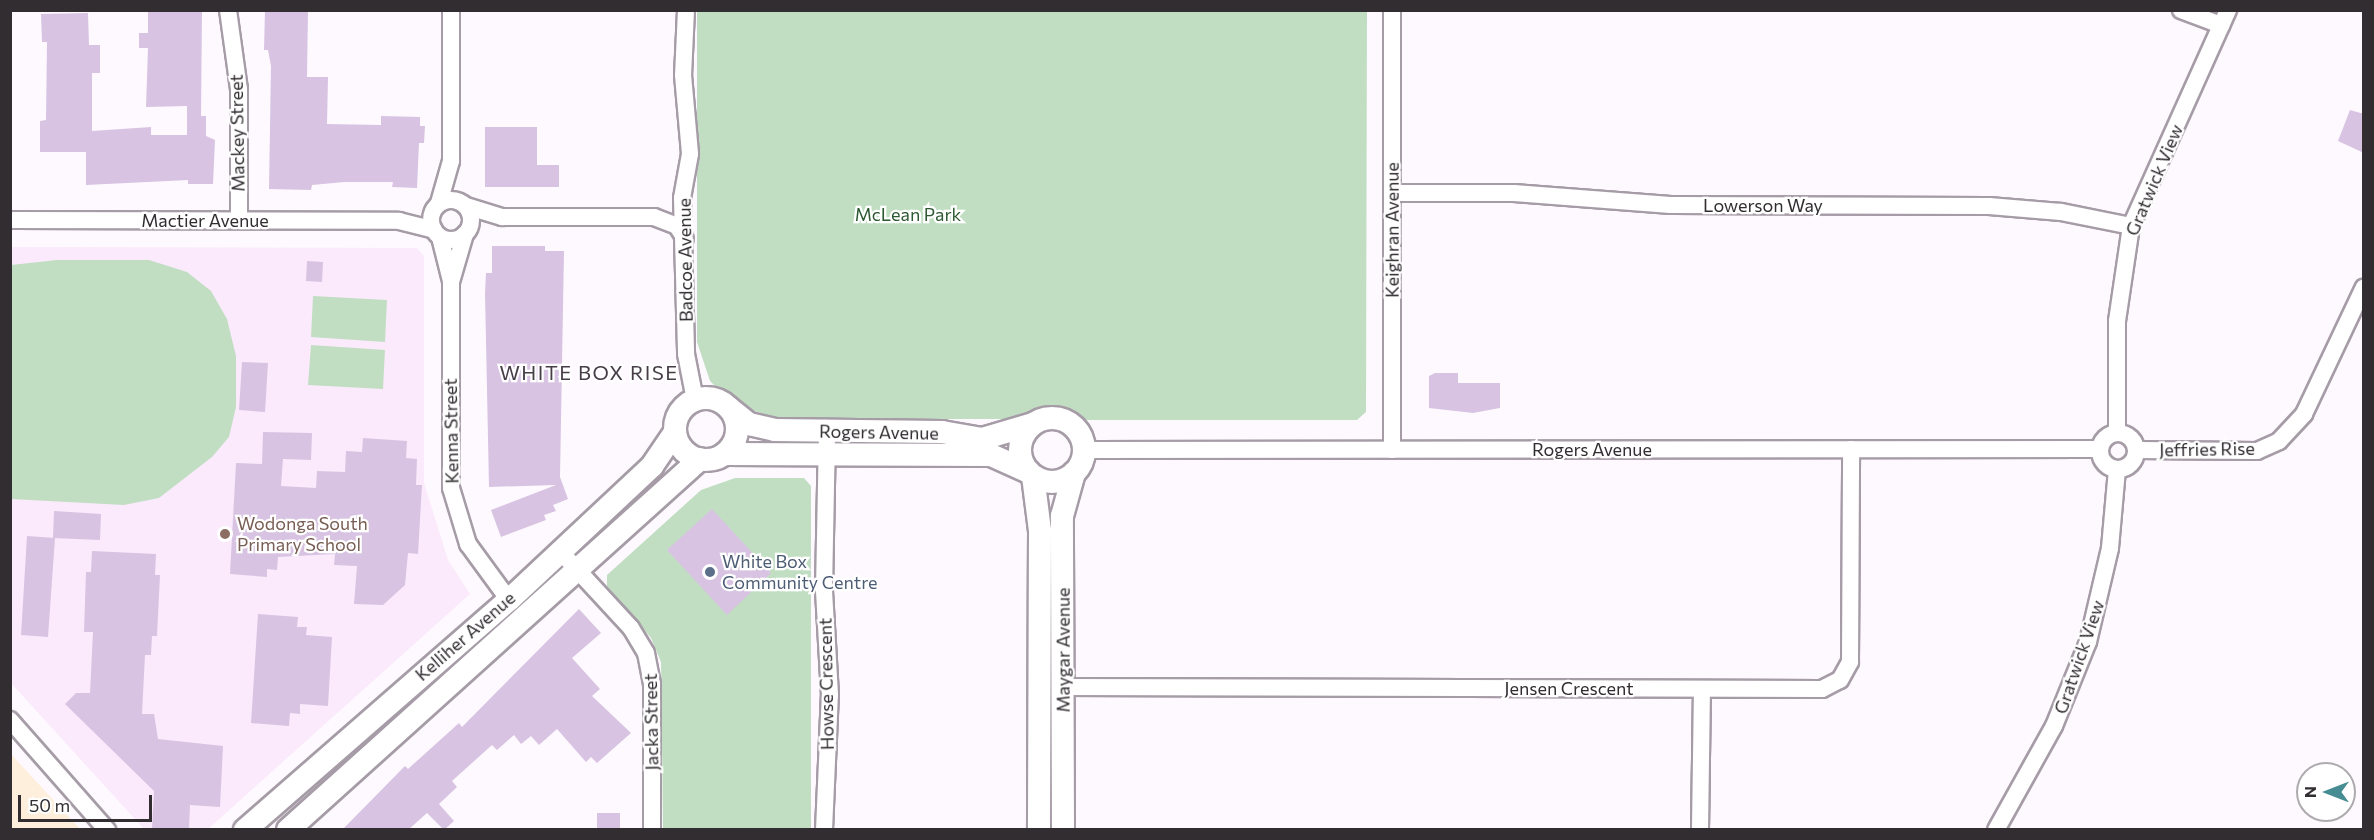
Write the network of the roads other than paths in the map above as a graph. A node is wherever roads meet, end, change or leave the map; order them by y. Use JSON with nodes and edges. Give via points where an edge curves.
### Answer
{"nodes":[{"id":1,"x":228,"y":10,"type":"edge"},
{"id":2,"x":451,"y":10,"type":"edge"},
{"id":3,"x":686,"y":10,"type":"edge"},
{"id":4,"x":1392,"y":10,"type":"edge"},
{"id":5,"x":2181,"y":10,"type":"edge"},
{"id":6,"x":2225,"y":18,"type":"edge"},
{"id":7,"x":451,"y":161,"type":"junction"},
{"id":8,"x":1392,"y":193,"type":"junction"},
{"id":9,"x":464,"y":205,"type":"junction"},
{"id":10,"x":436,"y":207,"type":"junction"},
{"id":11,"x":502,"y":218,"type":"junction"},
{"id":12,"x":10,"y":220,"type":"edge"},
{"id":13,"x":238,"y":220,"type":"junction"},
{"id":14,"x":399,"y":221,"type":"junction"},
{"id":15,"x":2132,"y":226,"type":"junction"},
{"id":16,"x":467,"y":232,"type":"junction"},
{"id":17,"x":437,"y":234,"type":"junction"},
{"id":18,"x":686,"y":239,"type":"junction"},
{"id":19,"x":452,"y":282,"type":"junction"},
{"id":20,"x":2364,"y":287,"type":"edge"},
{"id":21,"x":695,"y":400,"type":"junction"},
{"id":22,"x":729,"y":408,"type":"junction"},
{"id":23,"x":1033,"y":424,"type":"junction"},
{"id":24,"x":827,"y":431,"type":"junction"},
{"id":25,"x":675,"y":432,"type":"junction"},
{"id":26,"x":2117,"y":432,"type":"junction"},
{"id":27,"x":1851,"y":449,"type":"junction"},
{"id":28,"x":2100,"y":449,"type":"junction"},
{"id":29,"x":1083,"y":450,"type":"junction"},
{"id":30,"x":1392,"y":450,"type":"junction"},
{"id":31,"x":2136,"y":450,"type":"junction"},
{"id":32,"x":724,"y":454,"type":"junction"},
{"id":33,"x":826,"y":454,"type":"junction"},
{"id":34,"x":700,"y":459,"type":"junction"},
{"id":35,"x":2117,"y":469,"type":"junction"},
{"id":36,"x":1074,"y":473,"type":"junction"},
{"id":37,"x":1031,"y":474,"type":"junction"},
{"id":38,"x":559,"y":550,"type":"junction"},
{"id":39,"x":577,"y":570,"type":"junction"},
{"id":40,"x":509,"y":600,"type":"junction"},
{"id":41,"x":1040,"y":687,"type":"junction"},
{"id":42,"x":1063,"y":687,"type":"junction"},
{"id":43,"x":1702,"y":689,"type":"junction"},
{"id":44,"x":10,"y":720,"type":"edge"},
{"id":45,"x":107,"y":830,"type":"edge"},
{"id":46,"x":245,"y":830,"type":"edge"},
{"id":47,"x":288,"y":830,"type":"edge"},
{"id":48,"x":652,"y":830,"type":"edge"},
{"id":49,"x":824,"y":830,"type":"edge"},
{"id":50,"x":1039,"y":830,"type":"edge"},
{"id":51,"x":1063,"y":830,"type":"edge"},
{"id":52,"x":1700,"y":830,"type":"edge"},
{"id":53,"x":1996,"y":830,"type":"edge"}],
"edges":[{"from":1,"to":13,"type":"street","name":"Mackey Street","via":[[239,89]]},
{"from":2,"to":7,"type":"street"},
{"from":3,"to":18,"type":"street","name":"Badcoe Avenue","via":[[683,65],[690,154],[682,198]]},
{"from":4,"to":8,"type":"street","name":"Keighran Avenue"},
{"from":5,"to":6,"type":"street"},
{"from":6,"to":15,"type":"street","name":"Gratwick View"},
{"from":7,"to":9,"type":"street"},
{"from":7,"to":10,"type":"street"},
{"from":8,"to":15,"type":"street","name":"Lowerson Way","via":[[1514,193],[1671,205],[1989,206],[2061,212]]},
{"from":8,"to":30,"type":"street","name":"Keighran Avenue"},
{"from":9,"to":10,"type":"street"},
{"from":9,"to":11,"type":"street"},
{"from":9,"to":16,"type":"street","via":[[471,218]]},
{"from":10,"to":14,"type":"street","name":"Mactier Avenue"},
{"from":10,"to":17,"type":"street"},
{"from":11,"to":16,"type":"street"},
{"from":11,"to":18,"type":"street","via":[[654,218],[676,226]]},
{"from":12,"to":13,"type":"street","name":"Mactier Avenue"},
{"from":13,"to":14,"type":"street","name":"Mactier Avenue"},
{"from":14,"to":17,"type":"street","name":"Mactier Avenue"},
{"from":15,"to":26,"type":"street","name":"Gratwick View","via":[[2117,321]]},
{"from":16,"to":17,"type":"street","via":[[453,240]]},
{"from":16,"to":19,"type":"street","name":"Kenna Street"},
{"from":17,"to":19,"type":"street","name":"Kenna Street"},
{"from":18,"to":21,"type":"street","name":"Badcoe Avenue","via":[[686,354]]},
{"from":19,"to":40,"type":"street","name":"Kenna Street","via":[[451,488],[468,544]]},
{"from":20,"to":31,"type":"street","name":"Jeffries Rise","via":[[2304,414],[2278,441],[2257,451]]},
{"from":21,"to":22,"type":"street","via":[[713,399]]},
{"from":21,"to":25,"type":"street","via":[[680,413]]},
{"from":22,"to":24,"type":"street","name":"Rogers Avenue","via":[[749,424]]},
{"from":22,"to":32,"type":"street","via":[[737,427]]},
{"from":23,"to":24,"type":"street","name":"Rogers Avenue","via":[[982,439],[942,432]]},
{"from":23,"to":29,"type":"street","name":"Rogers Avenue","via":[[1052,418],[1070,424]]},
{"from":23,"to":37,"type":"street","via":[[1026,432],[1020,453]]},
{"from":24,"to":33,"type":"street","name":"Howse Crescent"},
{"from":25,"to":34,"type":"street","via":[[683,450]]},
{"from":25,"to":38,"type":"street","name":"Kelliher Avenue","via":[[652,466]]},
{"from":26,"to":28,"type":"street","via":[[2105,438]]},
{"from":26,"to":31,"type":"street","via":[[2132,438]]},
{"from":27,"to":28,"type":"street","name":"Rogers Avenue"},
{"from":27,"to":30,"type":"street","name":"Rogers Avenue"},
{"from":27,"to":43,"type":"street","name":"Jensen Crescent","via":[[1850,662],[1845,673],[1822,689]]},
{"from":28,"to":35,"type":"street","via":[[2102,460]]},
{"from":29,"to":30,"type":"street","name":"Rogers Avenue"},
{"from":29,"to":36,"type":"street"},
{"from":31,"to":35,"type":"street","via":[[2129,466]]},
{"from":32,"to":33,"type":"street","name":"Rogers Avenue"},
{"from":32,"to":34,"type":"street"},
{"from":33,"to":37,"type":"street","name":"Rogers Avenue","via":[[991,455]]},
{"from":33,"to":49,"type":"street","name":"Howse Crescent","via":[[824,590],[830,707]]},
{"from":34,"to":39,"type":"street","name":"Kelliher Avenue"},
{"from":35,"to":53,"type":"street","name":"Gratwick View","via":[[2110,548],[2088,642],[2054,726]]},
{"from":36,"to":37,"type":"street","name":"Rogers Avenue","via":[[1059,481]]},
{"from":36,"to":42,"type":"street","name":"Maygar Avenue","via":[[1062,516]]},
{"from":37,"to":41,"type":"street","name":"Maygar Avenue","via":[[1039,503]]},
{"from":38,"to":39,"type":"street","name":"Jacka Street"},
{"from":38,"to":40,"type":"street","name":"Kelliher Avenue"},
{"from":39,"to":47,"type":"street","name":"Kelliher Avenue"},
{"from":39,"to":48,"type":"street","name":"Jacka Street","via":[[631,628],[649,663]]},
{"from":40,"to":46,"type":"street","name":"Kelliher Avenue"},
{"from":41,"to":42,"type":"street"},
{"from":41,"to":50,"type":"street","name":"Maygar Avenue"},
{"from":42,"to":43,"type":"street","name":"Jensen Crescent"},
{"from":42,"to":51,"type":"street","name":"Maygar Avenue"},
{"from":43,"to":52,"type":"street"},
{"from":44,"to":45,"type":"street"}]}
